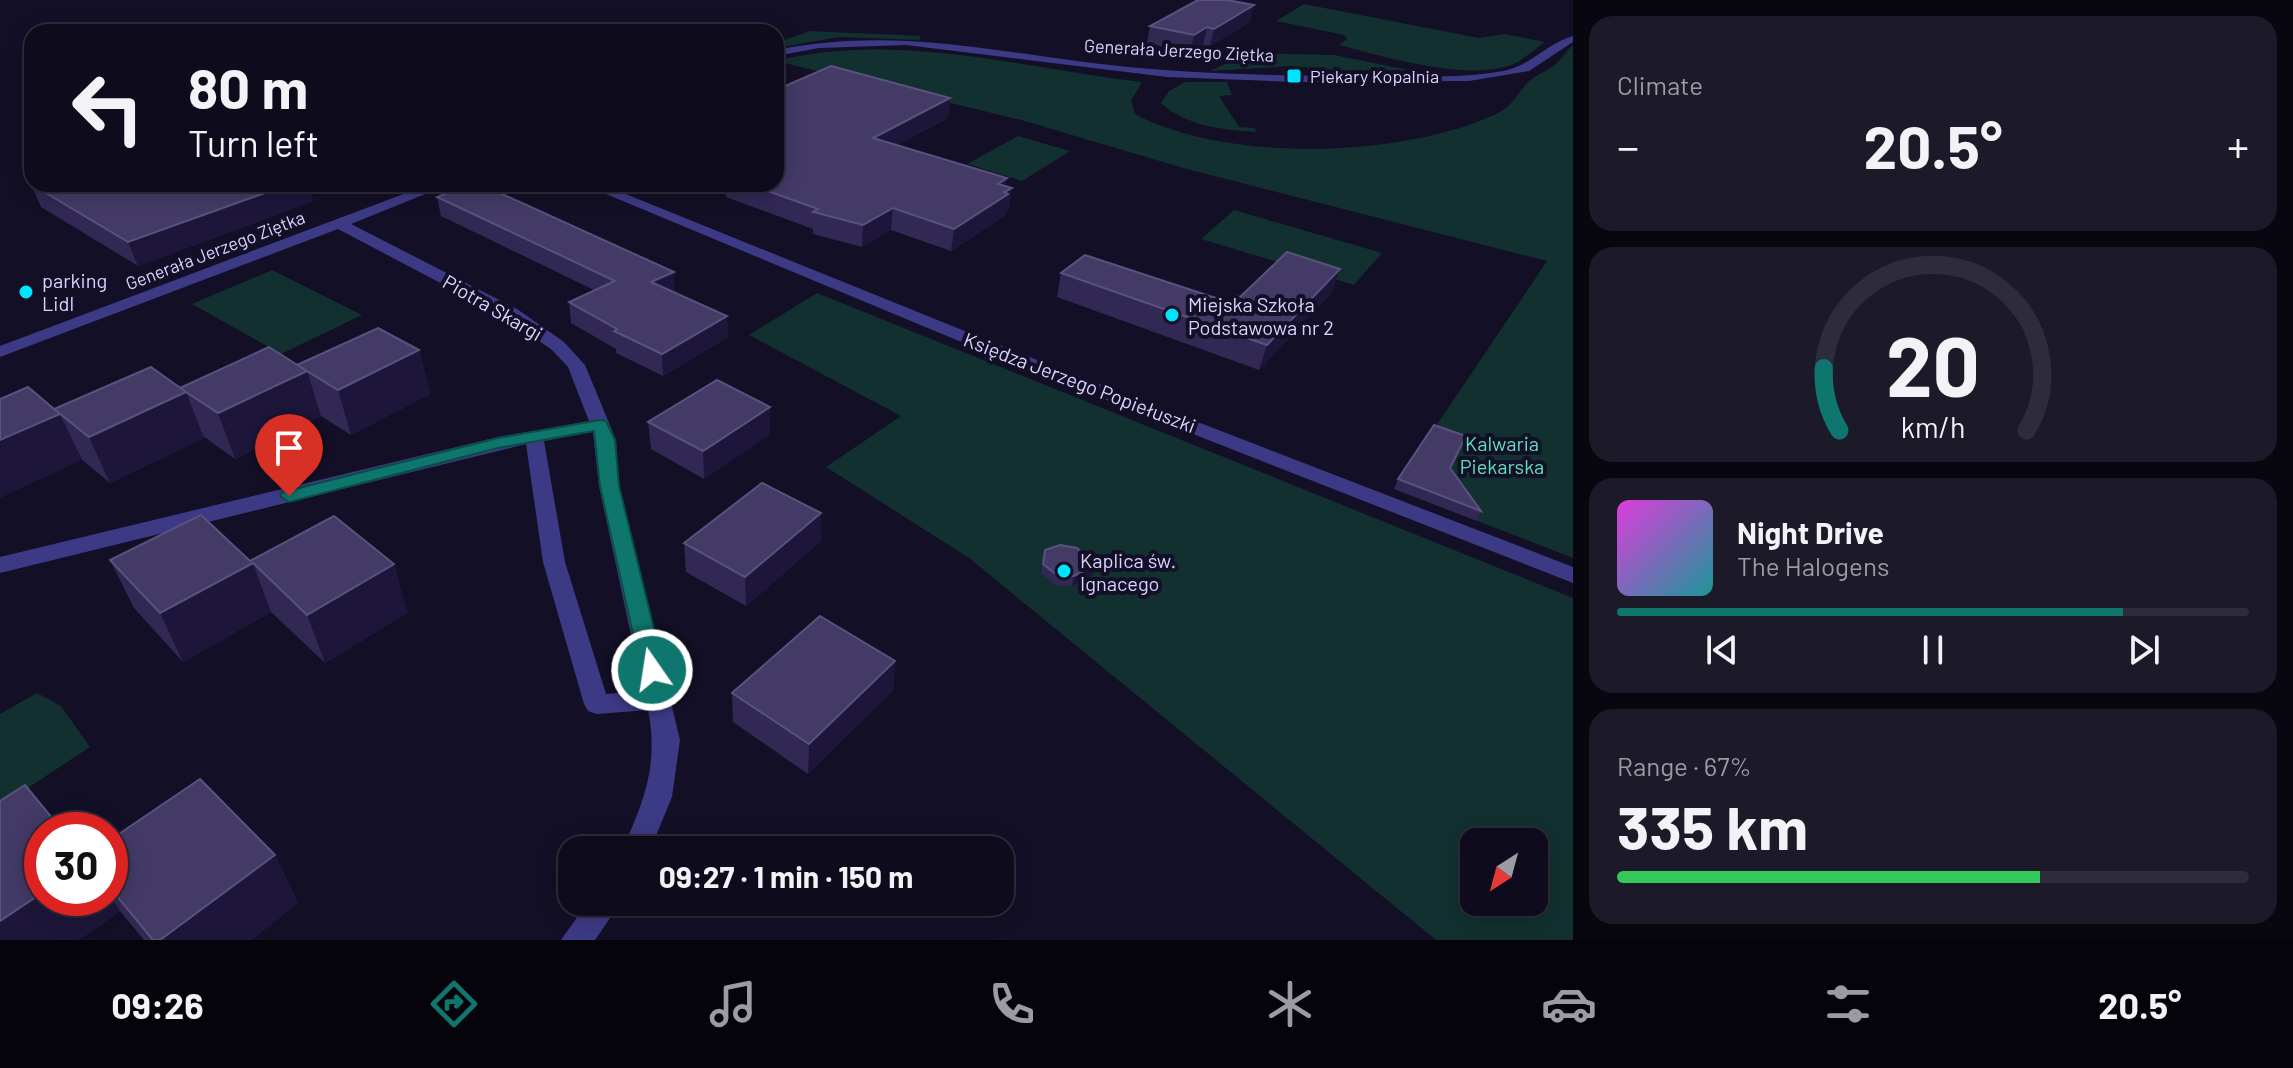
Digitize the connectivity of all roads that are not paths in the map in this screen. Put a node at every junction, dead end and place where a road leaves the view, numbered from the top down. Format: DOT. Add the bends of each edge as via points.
graph roads {
  1 [pos="1573,39"];
  2 [pos="784,51"];
  3 [pos="422,192"];
  4 [pos="609,192"];
  5 [pos="340,224"];
  6 [pos="0,352"];
  7 [pos="600,425"];
  8 [pos="534,436"];
  9 [pos="0,565"];
  10 [pos="1573,575"];
  11 [pos="659,700"];
  12 [pos="644,836"];
  13 [pos="595,916"];
  14 [pos="576,940"];
  1 -- 2 [label="street, Generała Jerzego Ziętka" via="1529,67 1469,78 1155,72 891,41 814,44"];
  3 -- 5 [label="street, Generała Jerzego Ziętka"];
  4 -- 10 [label="street, Księdza Jerzego Popiełuszki"];
  5 -- 6 [label="street, Generała Jerzego Ziętka"];
  5 -- 7 [label="street, Piotra Skargi" via="511,313 558,346 576,365"];
  7 -- 8 [label="street"];
  7 -- 11 [label="street, Piotra Skargi"];
  8 -- 9 [label="street"];
  8 -- 11 [label="street" via="554,562 597,704"];
  11 -- 12 [label="street, Piotra Skargi" via="667,740 664,778"];
  13 -- 14 [label="street"];
}
